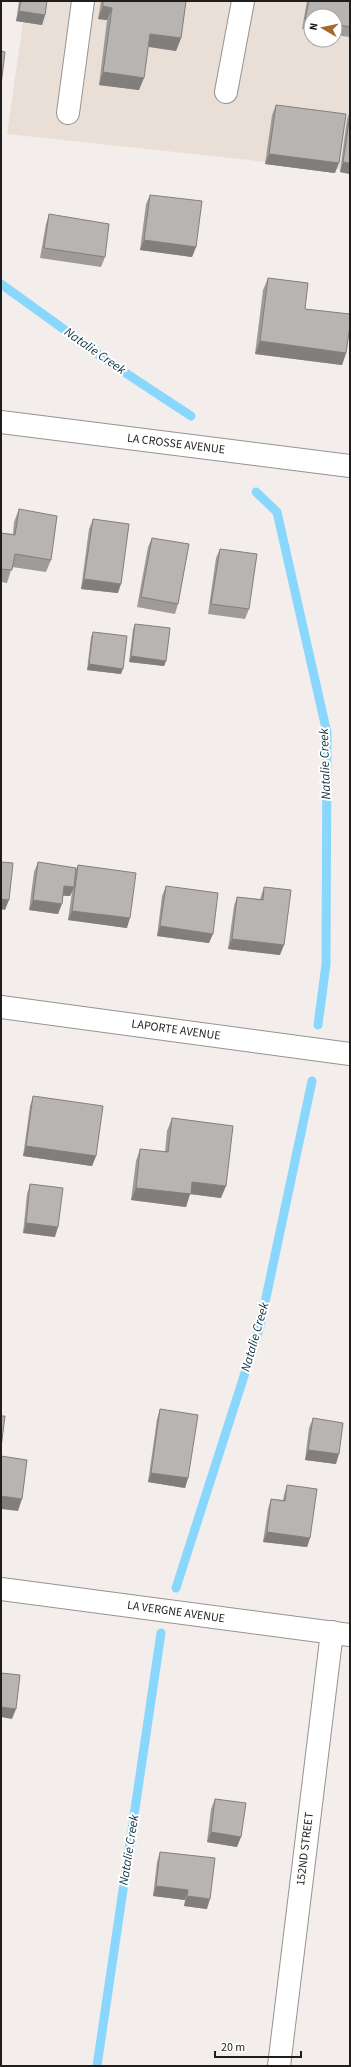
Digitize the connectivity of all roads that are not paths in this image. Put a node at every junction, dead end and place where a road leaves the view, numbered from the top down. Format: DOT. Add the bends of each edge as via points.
graph roads {
  1 [pos="83,1"];
  2 [pos="243,1"];
  3 [pos="226,92"];
  4 [pos="68,113"];
  5 [pos="1,422"];
  6 [pos="350,466"];
  7 [pos="1,1007"];
  8 [pos="350,1054"];
  9 [pos="1,1589"];
  10 [pos="341,1634"];
  11 [pos="278,2066"];
  1 -- 4 [label="street"];
  2 -- 3 [label="street"];
  5 -- 6 [label="street, LA CROSSE AVENUE"];
  7 -- 8 [label="street, LAPORTE AVENUE"];
  9 -- 10 [label="street, LA VERGNE AVENUE"];
  10 -- 11 [label="street, 152ND STREET"];
}
